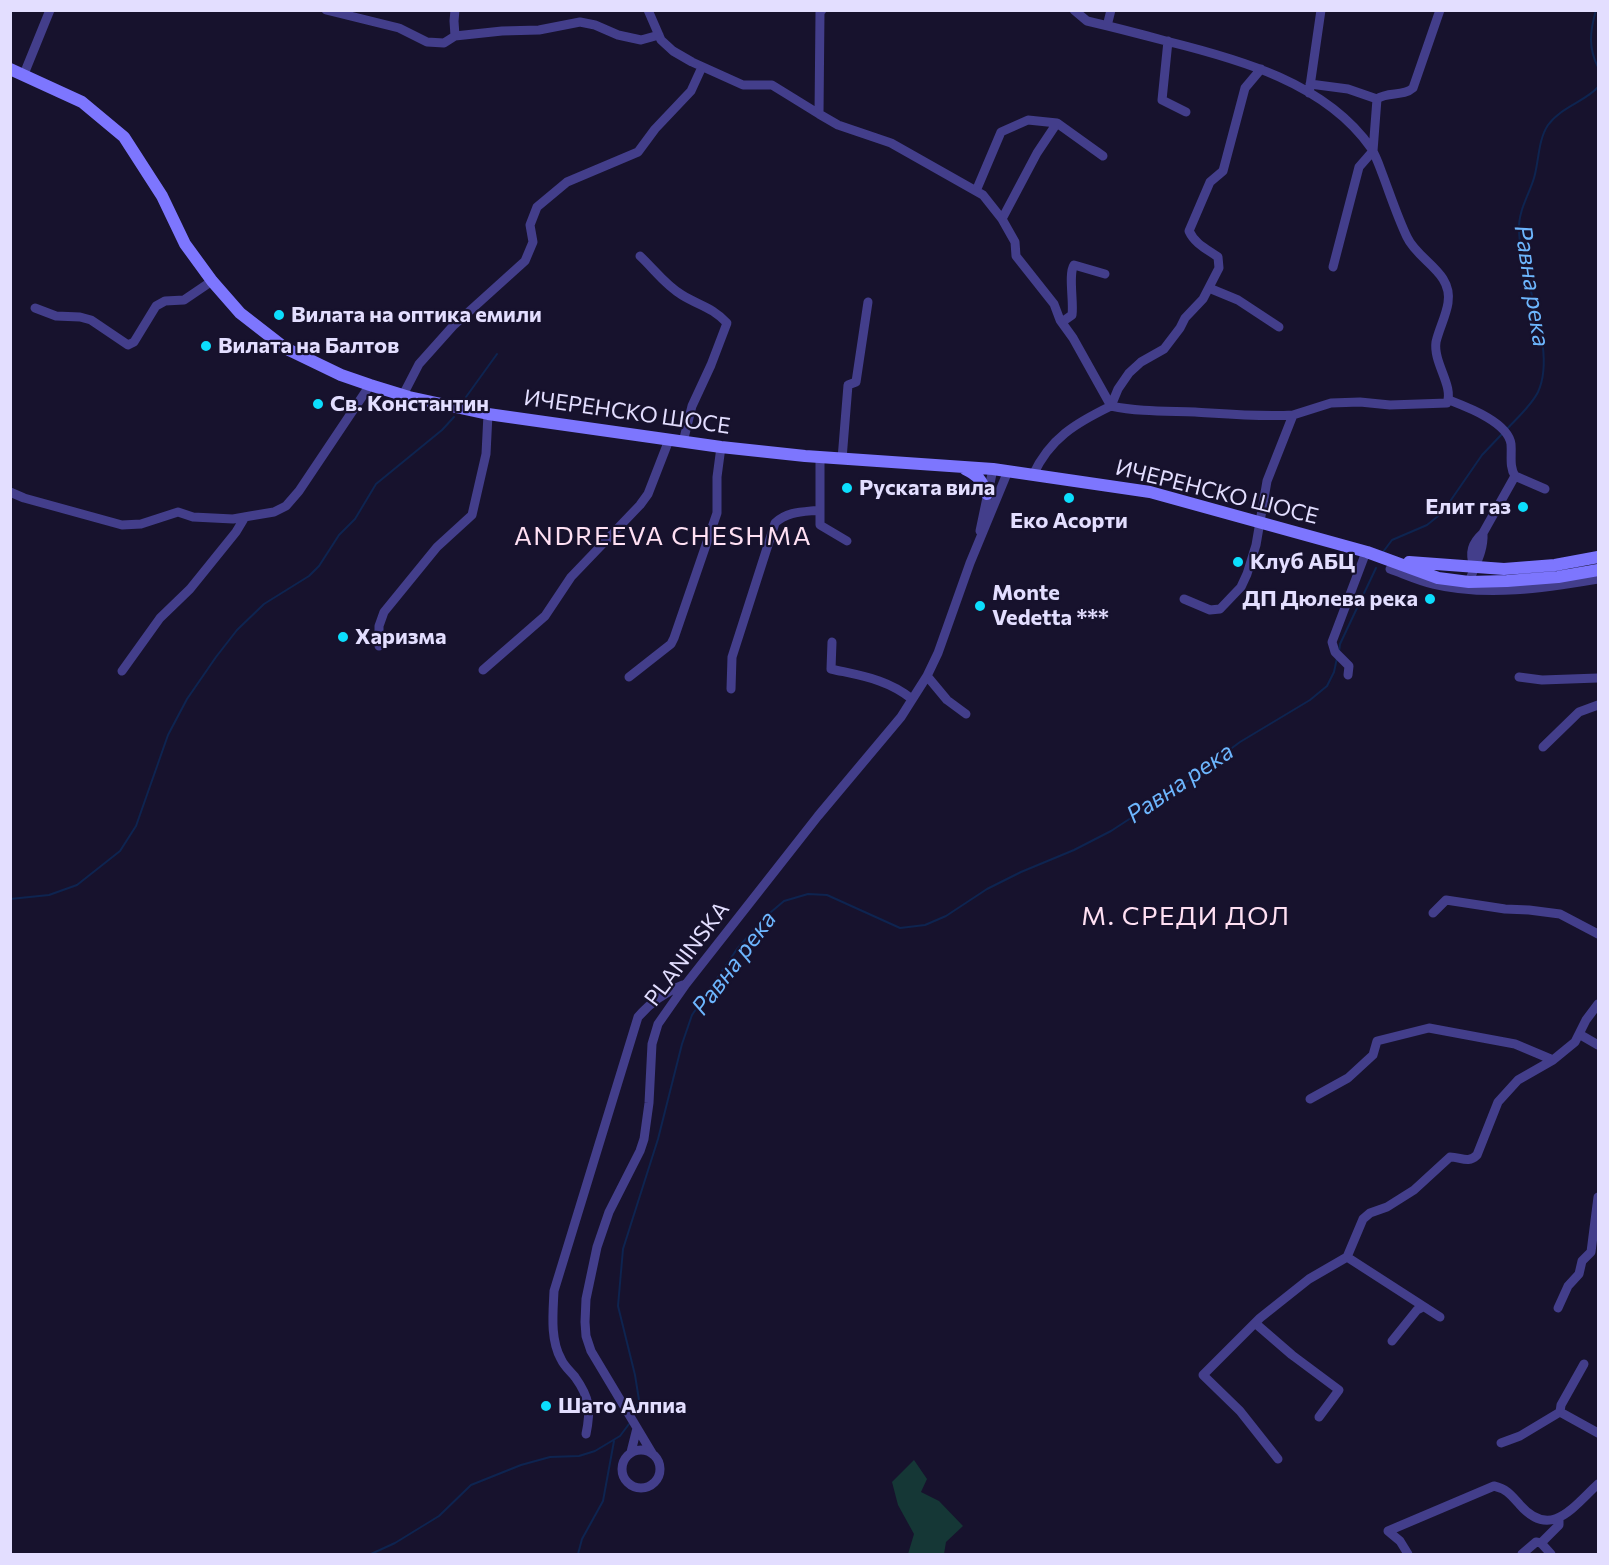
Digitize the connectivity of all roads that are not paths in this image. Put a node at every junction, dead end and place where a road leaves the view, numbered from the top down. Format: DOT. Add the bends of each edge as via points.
graph roads {
  1 [pos="50,10"];
  2 [pos="326,10"];
  3 [pos="455,10"];
  4 [pos="648,10"];
  5 [pos="822,10"];
  6 [pos="1074,10"];
  7 [pos="1111,10"];
  8 [pos="1321,10"];
  9 [pos="1440,10"];
  10 [pos="1107,26"];
  11 [pos="659,34"];
  12 [pos="456,36"];
  13 [pos="1168,41"];
  14 [pos="702,67"];
  15 [pos="10,69"];
  16 [pos="1261,69"];
  17 [pos="24,74"];
  18 [pos="1310,88"];
  19 [pos="1377,99"];
  20 [pos="1186,112"];
  21 [pos="819,114"];
  22 [pos="1057,123"];
  23 [pos="1373,151"];
  24 [pos="1103,156"];
  25 [pos="976,191"];
  26 [pos="1002,219"];
  27 [pos="640,256"];
  28 [pos="1334,267"];
  29 [pos="1105,274"];
  30 [pos="212,281"];
  31 [pos="1209,288"];
  32 [pos="868,302"];
  33 [pos="35,308"];
  34 [pos="1062,322"];
  35 [pos="1279,327"];
  36 [pos="370,385"];
  37 [pos="403,395"];
  38 [pos="1449,400"];
  39 [pos="1111,406"];
  40 [pos="488,414"];
  41 [pos="1293,415"];
  42 [pos="669,440"];
  43 [pos="683,441"];
  44 [pos="721,447"];
  45 [pos="820,457"];
  46 [pos="842,459"];
  47 [pos="961,467"];
  48 [pos="993,469"];
  49 [pos="1008,471"];
  50 [pos="1033,475"];
  51 [pos="1515,476"];
  52 [pos="1545,489"];
  53 [pos="10,492"];
  54 [pos="987,494"];
  55 [pos="820,510"];
  56 [pos="245,517"];
  57 [pos="1260,521"];
  58 [pos="847,542"];
  59 [pos="976,549"];
  60 [pos="1366,552"];
  61 [pos="1599,557"];
  62 [pos="1391,565"];
  63 [pos="1474,567"];
  64 [pos="1599,570"];
  65 [pos="1599,579"];
  66 [pos="1469,582"];
  67 [pos="1184,599"];
  68 [pos="832,642"];
  69 [pos="379,646"];
  70 [pos="483,670"];
  71 [pos="122,671"];
  72 [pos="1348,675"];
  73 [pos="927,676"];
  74 [pos="629,677"];
  75 [pos="1519,677"];
  76 [pos="1599,678"];
  77 [pos="731,689"];
  78 [pos="912,699"];
  79 [pos="1599,705"];
  80 [pos="966,714"];
  81 [pos="1543,747"];
  82 [pos="1433,913"];
  83 [pos="1599,934"];
  84 [pos="686,984"];
  85 [pos="1599,1004"];
  86 [pos="1579,1034"];
  87 [pos="1599,1045"];
  88 [pos="1553,1059"];
  89 [pos="1310,1099"];
  90 [pos="1599,1197"];
  91 [pos="1347,1257"];
  92 [pos="1423,1307"];
  93 [pos="1558,1308"];
  94 [pos="1440,1317"];
  95 [pos="1255,1323"];
  96 [pos="1392,1341"];
  97 [pos="1584,1364"];
  98 [pos="1560,1412"];
  99 [pos="1319,1417"];
  100 [pos="637,1428"];
  101 [pos="1599,1433"];
  102 [pos="586,1434"];
  103 [pos="1501,1443"];
  104 [pos="631,1452"];
  105 [pos="652,1453"];
  106 [pos="1278,1458"];
  107 [pos="1599,1484"];
  108 [pos="1559,1518"];
  109 [pos="1541,1543"];
  110 [pos="1408,1554"];
  111 [pos="1522,1554"];
  112 [pos="1551,1554"];
  1 -- 17 [label="street"];
  2 -- 12 [label="street" via="399,28 427,42 444,43"];
  3 -- 12 [label="street"];
  4 -- 11 [label="street"];
  5 -- 21 [label="street"];
  6 -- 10 [label="street" via="1087,21"];
  7 -- 10 [label="street"];
  8 -- 18 [label="street"];
  9 -- 19 [label="street" via="1413,88"];
  10 -- 13 [label="street"];
  11 -- 12 [label="street" via="641,40 580,22 539,30"];
  11 -- 14 [label="street" via="674,51"];
  13 -- 16 [label="street"];
  13 -- 20 [label="street" via="1162,100"];
  14 -- 21 [label="street" via="743,85 772,85"];
  14 -- 37 [label="street" via="691,91 638,152 567,182 537,207 530,225 533,242 525,261 453,326 419,364"];
  15 -- 17 [label="street, ИЧЕРЕНСКО ШОСЕ"];
  16 -- 18 [label="street"];
  16 -- 31 [label="street" via="1245,88 1224,171 1210,182 1189,231 1199,245 1218,257 1219,268"];
  17 -- 30 [label="street, ИЧЕРЕНСКО ШОСЕ" via="82,102 124,137 162,196 185,244"];
  18 -- 19 [label="street" via="1348,89"];
  18 -- 23 [label="street" via="1354,126"];
  19 -- 23 [label="street"];
  21 -- 25 [label="street" via="838,125 891,143"];
  22 -- 24 [label="street"];
  22 -- 25 [label="street" via="1028,120 1001,132"];
  22 -- 26 [label="street"];
  23 -- 28 [label="street" via="1359,167"];
  23 -- 38 [label="street" via="1407,238 1448,287 1449,302 1436,344"];
  25 -- 26 [label="street"];
  26 -- 34 [label="street" via="1015,242 1016,256 1054,304"];
  27 -- 43 [label="street" via="666,284 716,311 727,323 692,406"];
  29 -- 34 [label="street" via="1074,265 1072,315"];
  30 -- 33 [label="street" via="184,300 165,301 156,306 134,342 128,345 91,320 56,316"];
  30 -- 36 [label="street, ИЧЕРЕНСКО ШОСЕ" via="240,313 285,348"];
  31 -- 35 [label="street" via="1238,300"];
  31 -- 39 [label="street" via="1164,349 1129,374"];
  32 -- 46 [label="street" via="856,382 848,385"];
  34 -- 39 [label="street"];
  36 -- 37 [label="street, ИЧЕРЕНСКО ШОСЕ"];
  36 -- 56 [label="street" via="286,506"];
  37 -- 40 [label="street, ИЧЕРЕНСКО ШОСЕ"];
  38 -- 41 [label="street" via="1440,405 1331,403"];
  38 -- 51 [label="street" via="1472,409 1505,431 1511,443"];
  39 -- 41 [label="street" via="1151,412"];
  39 -- 50 [label="street" via="1073,425 1041,458"];
  40 -- 42 [label="street, ИЧЕРЕНСКО ШОСЕ"];
  40 -- 69 [label="street" via="486,454 472,515 437,547 384,612"];
  41 -- 57 [label="street" via="1267,481"];
  42 -- 43 [label="street, ИЧЕРЕНСКО ШОСЕ"];
  42 -- 70 [label="street" via="640,505 571,577 545,616"];
  43 -- 44 [label="street, ИЧЕРЕНСКО ШОСЕ"];
  44 -- 45 [label="street, ИЧЕРЕНСКО ШОСЕ"];
  44 -- 74 [label="street" via="717,513 674,638"];
  45 -- 46 [label="street, ИЧЕРЕНСКО ШОСЕ"];
  45 -- 55 [label="street"];
  46 -- 47 [label="street, ИЧЕРЕНСКО ШОСЕ"];
  47 -- 48 [label="street, ИЧЕРЕНСКО ШОСЕ"];
  47 -- 54 [label="street" via="981,480"];
  48 -- 49 [label="street, ИЧЕРЕНСКО ШОСЕ"];
  48 -- 54 [label="street"];
  49 -- 50 [label="street, ИЧЕРЕНСКО ШОСЕ"];
  49 -- 59 [label="street"];
  50 -- 57 [label="street, ИЧЕРЕНСКО ШОСЕ" via="1150,492"];
  51 -- 52 [label="street"];
  51 -- 63 [label="street" via="1484,533"];
  53 -- 56 [label="street" via="122,525 141,524 178,512 193,517"];
  54 -- 59 [label="street"];
  55 -- 58 [label="street" via="820,525"];
  55 -- 77 [label="street" via="794,512 775,523 732,657"];
  56 -- 71 [label="street" via="190,589 160,618"];
  57 -- 60 [label="street, ИЧЕРЕНСКО ШОСЕ"];
  57 -- 67 [label="street" via="1247,574 1231,600 1220,609 1210,610"];
  59 -- 73 [label="street, PLANINSKA"];
  60 -- 62 [label="street, ИЧЕРЕНСКО ШОСЕ"];
  60 -- 72 [label="street" via="1332,642 1335,652 1349,666"];
  61 -- 63 [label="street" via="1555,565"];
  62 -- 63 [label="street"];
  62 -- 65 [label="street" via="1432,584 1464,590 1553,587"];
  62 -- 66 [label="street"];
  63 -- 66 [label="street"];
  64 -- 66 [label="street" via="1558,577"];
  68 -- 78 [label="street" via="831,669 872,678 898,688"];
  73 -- 78 [label="street, PLANINSKA"];
  73 -- 80 [label="street" via="947,700"];
  75 -- 76 [label="street"];
  78 -- 84 [label="street, PLANINSKA"];
  79 -- 81 [label="street" via="1579,712"];
  82 -- 83 [label="street" via="1446,900 1529,910 1560,915"];
  84 -- 100 [label="street, PLANINSKA" via="654,1034 644,1139 609,1212 586,1299 586,1336 591,1351"];
  84 -- 102 [label="street" via="668,991 638,1017 554,1290 555,1343 588,1400"];
  85 -- 86 [label="street"];
  86 -- 87 [label="street"];
  86 -- 88 [label="street"];
  88 -- 89 [label="street" via="1515,1044 1429,1028 1377,1041 1373,1055 1348,1078"];
  88 -- 91 [label="street" via="1518,1080 1498,1102 1473,1160 1450,1157 1413,1190 1363,1219"];
  90 -- 93 [label="street" via="1591,1252 1582,1261 1579,1274 1568,1286"];
  91 -- 92 [label="street"];
  91 -- 95 [label="street" via="1309,1279"];
  92 -- 94 [label="street"];
  92 -- 96 [label="street"];
  95 -- 99 [label="street" via="1339,1390"];
  95 -- 106 [label="street" via="1203,1375 1240,1411"];
  97 -- 98 [label="street"];
  98 -- 101 [label="street"];
  98 -- 103 [label="street"];
  100 -- 104 [label="street"];
  100 -- 105 [label="street, PLANINSKA"];
  104 -- 105 [label="street" via="642,1449"];
  104 -- 105 [label="street" via="623,1460 622,1472 626,1481 638,1488 650,1486 658,1478 660,1466"];
  107 -- 108 [label="street"];
  108 -- 109 [label="street" via="1559,1526"];
  108 -- 110 [label="street" via="1544,1522 1528,1515 1506,1488 1494,1486 1388,1531"];
  109 -- 111 [label="street" via="1536,1542"];
  109 -- 112 [label="street"];
}
